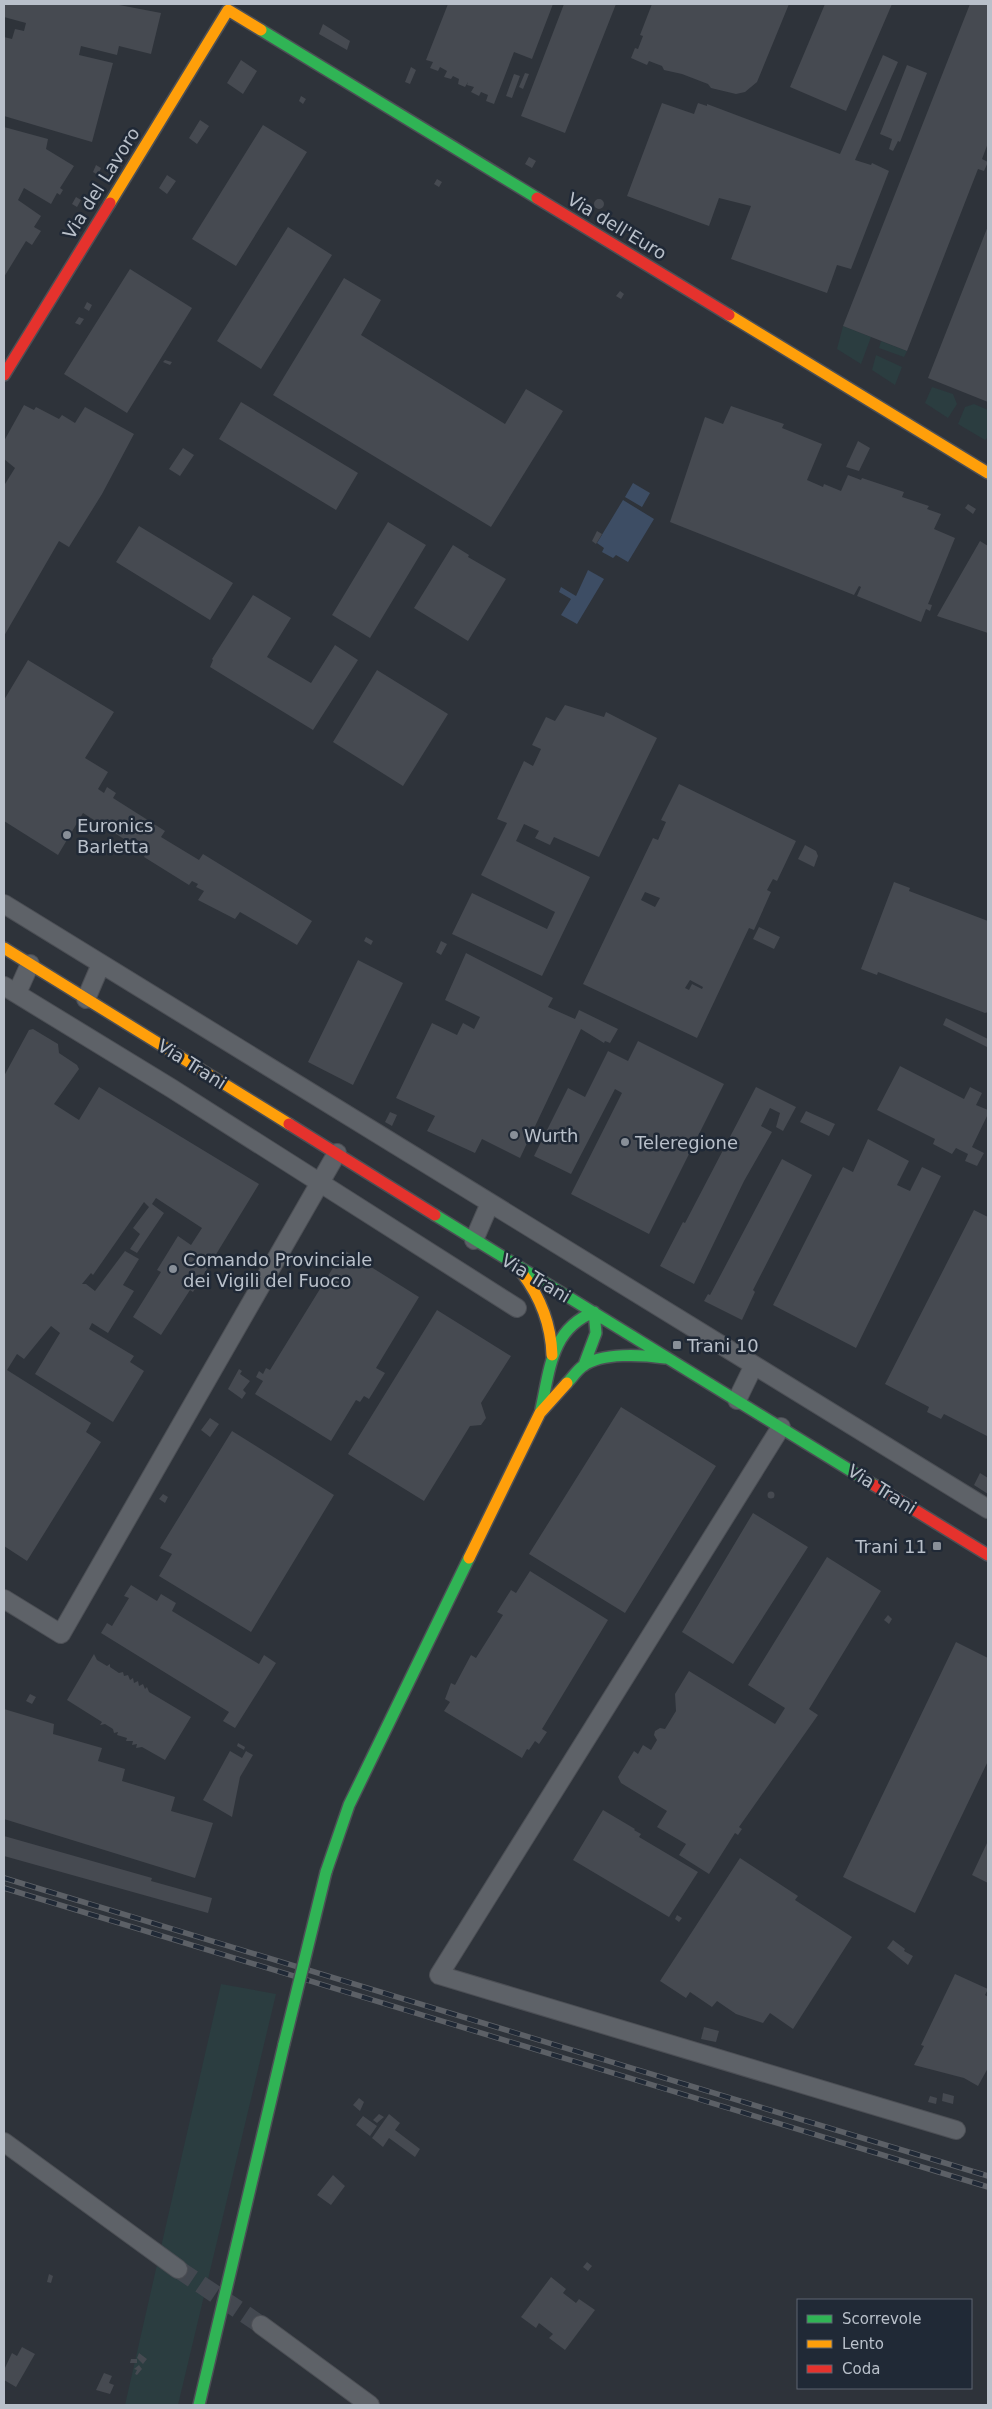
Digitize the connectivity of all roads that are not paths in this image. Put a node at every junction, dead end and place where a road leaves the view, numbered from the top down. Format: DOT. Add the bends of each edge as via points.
graph roads {
  1 [pos="228,10"];
  2 [pos="4,375"];
  3 [pos="988,473"];
  4 [pos="4,904"];
  5 [pos="4,948"];
  6 [pos="30,964"];
  7 [pos="101,964"];
  8 [pos="10,990"];
  9 [pos="86,999"];
  10 [pos="337,1153"];
  11 [pos="319,1183"];
  12 [pos="490,1203"];
  13 [pos="474,1240"];
  14 [pos="516,1265"];
  15 [pos="517,1308"];
  16 [pos="594,1312"];
  17 [pos="672,1360"];
  18 [pos="552,1363"];
  19 [pos="584,1365"];
  20 [pos="754,1365"];
  21 [pos="737,1400"];
  22 [pos="540,1413"];
  23 [pos="781,1427"];
  24 [pos="988,1509"];
  25 [pos="988,1555"];
  26 [pos="4,1599"];
  27 [pos="956,2130"];
  28 [pos="4,2142"];
  29 [pos="178,2269"];
  30 [pos="261,2325"];
  31 [pos="198,2405"];
  32 [pos="370,2405"];
  1 -- 2 [label="street, Via del Lavoro"];
  1 -- 3 [label="street, Via dell'Euro"];
  4 -- 7 [label="street"];
  5 -- 6 [label="street, Via Trani"];
  6 -- 8 [label="street, Via Trani"];
  6 -- 9 [label="street, Via Trani"];
  7 -- 9 [label="street"];
  7 -- 12 [label="street"];
  8 -- 11 [label="street, Via Trani"];
  9 -- 10 [label="street, Via Trani"];
  10 -- 11 [label="street"];
  10 -- 13 [label="street, Via Trani"];
  11 -- 15 [label="street, Via Trani"];
  11 -- 26 [label="street" via="61,1634"];
  12 -- 13 [label="street"];
  12 -- 20 [label="street"];
  13 -- 14 [label="street, Via Trani"];
  14 -- 16 [label="street, Via Trani"];
  14 -- 18 [label="street" via="539,1298 548,1319"];
  16 -- 17 [label="street, Via Trani"];
  16 -- 18 [label="street" via="578,1318 565,1330"];
  16 -- 19 [label="street" via="596,1337"];
  17 -- 19 [label="street" via="628,1355 602,1358"];
  17 -- 21 [label="street, Via Trani"];
  18 -- 22 [label="street"];
  19 -- 22 [label="street"];
  20 -- 21 [label="street"];
  20 -- 24 [label="street"];
  21 -- 23 [label="street, Via Trani"];
  22 -- 31 [label="street, bridge" via="349,1805 326,1872"];
  23 -- 25 [label="street, Via Trani"];
  23 -- 27 [label="street" via="439,1975"];
  28 -- 29 [label="street"];
  30 -- 32 [label="street"];
}
